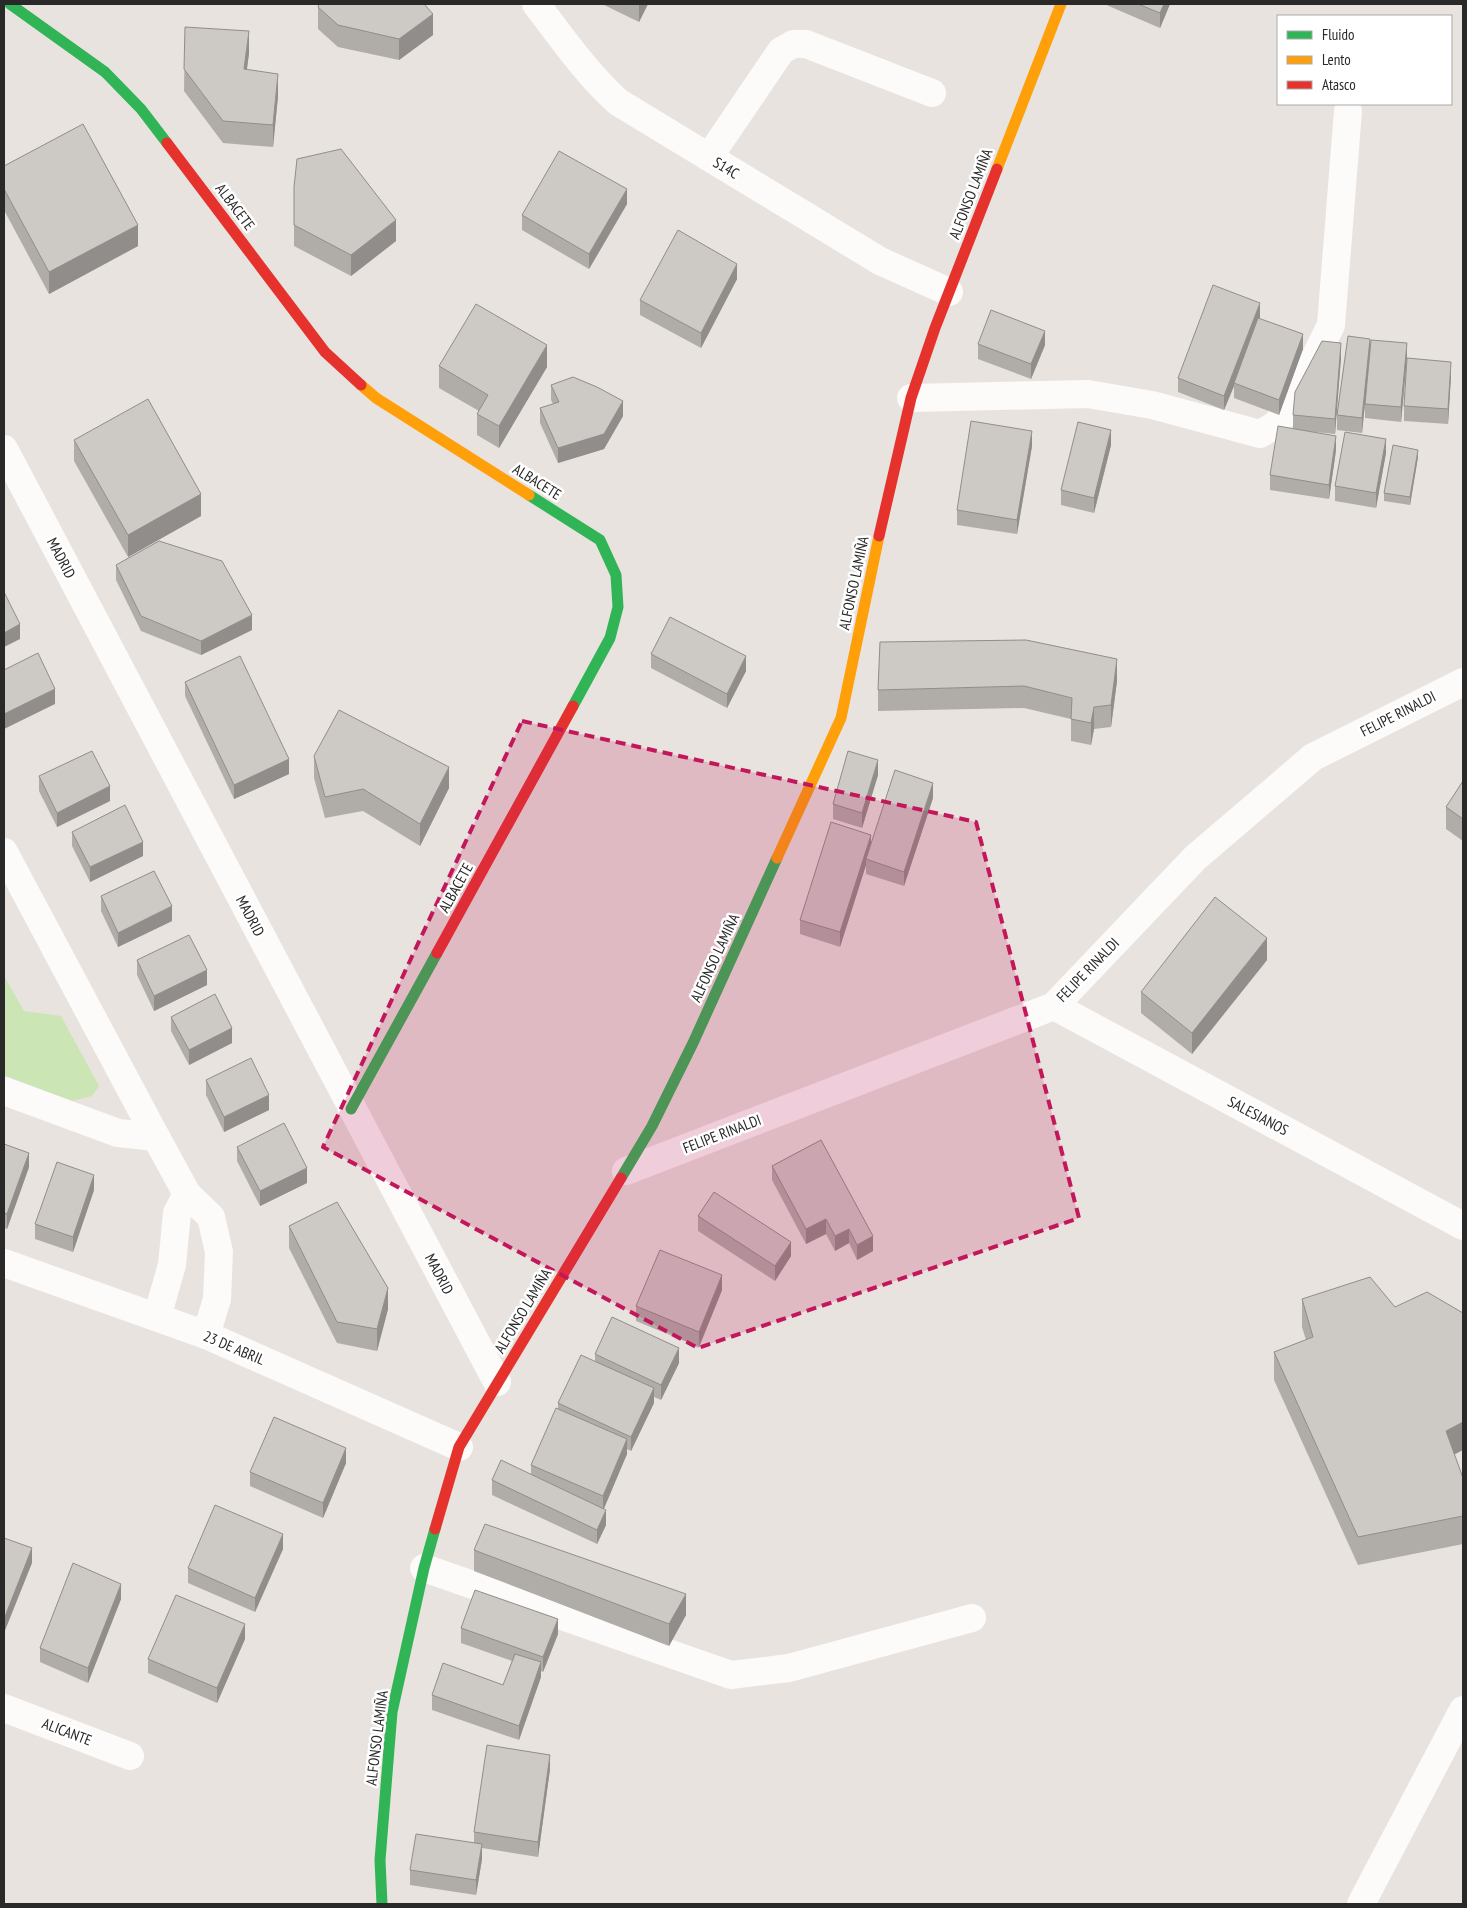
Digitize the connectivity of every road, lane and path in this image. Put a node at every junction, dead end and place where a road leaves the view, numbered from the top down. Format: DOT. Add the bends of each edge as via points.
graph roads {
  1 [pos="10,4"];
  2 [pos="536,4"];
  3 [pos="1062,4"];
  4 [pos="932,93"];
  5 [pos="1348,111"];
  6 [pos="709,157"];
  7 [pos="949,292"];
  8 [pos="911,398"];
  9 [pos="4,449"];
  10 [pos="1463,682"];
  11 [pos="4,852"];
  12 [pos="1054,1006"];
  13 [pos="4,1092"];
  14 [pos="351,1109"];
  15 [pos="156,1137"];
  16 [pos="626,1171"];
  17 [pos="187,1194"];
  18 [pos="1463,1226"];
  19 [pos="4,1263"];
  20 [pos="157,1317"];
  21 [pos="206,1335"];
  22 [pos="497,1382"];
  23 [pos="459,1447"];
  24 [pos="424,1568"];
  25 [pos="972,1618"];
  26 [pos="4,1708"];
  27 [pos="1463,1710"];
  28 [pos="130,1756"];
  29 [pos="382,1904"];
  30 [pos="1361,1904"];
  1 -- 14 [label="street, ALBACETE" via="106,72 142,109 324,352 376,398 600,540 616,575 618,608 610,638"];
  2 -- 6 [label="street, S14C" via="581,64 618,102"];
  3 -- 7 [label="street, ALFONSO LAMIÑA"];
  4 -- 6 [label="street" via="806,44 793,44 782,51"];
  5 -- 8 [label="street" via="1331,325 1300,388 1277,424 1260,434 1152,404 1088,394"];
  6 -- 7 [label="street, S14C" via="880,261"];
  7 -- 8 [label="street, ALFONSO LAMIÑA"];
  8 -- 16 [label="street, ALFONSO LAMIÑA" via="841,718 693,1043"];
  9 -- 14 [label="street, MADRID"];
  10 -- 12 [label="street, FELIPE RINALDI" via="1313,757 1195,858"];
  11 -- 15 [label="street"];
  12 -- 16 [label="street, FELIPE RINALDI"];
  12 -- 18 [label="street, SALESIANOS"];
  13 -- 15 [label="street" via="118,1133"];
  14 -- 22 [label="street, MADRID"];
  15 -- 17 [label="street"];
  16 -- 22 [label="street, ALFONSO LAMIÑA"];
  17 -- 20 [label="street" via="177,1213 172,1264"];
  17 -- 21 [label="street" via="211,1217 219,1252 217,1300"];
  19 -- 20 [label="street, 23 DE ABRIL"];
  20 -- 21 [label="street, 23 DE ABRIL"];
  21 -- 23 [label="street, 23 DE ABRIL"];
  22 -- 23 [label="street, ALFONSO LAMIÑA"];
  23 -- 24 [label="street, ALFONSO LAMIÑA"];
  24 -- 25 [label="street" via="731,1675 789,1668"];
  24 -- 29 [label="street, ALFONSO LAMIÑA" via="392,1712 380,1860"];
  26 -- 28 [label="street, ALICANTE"];
  27 -- 30 [label="street"];
}
